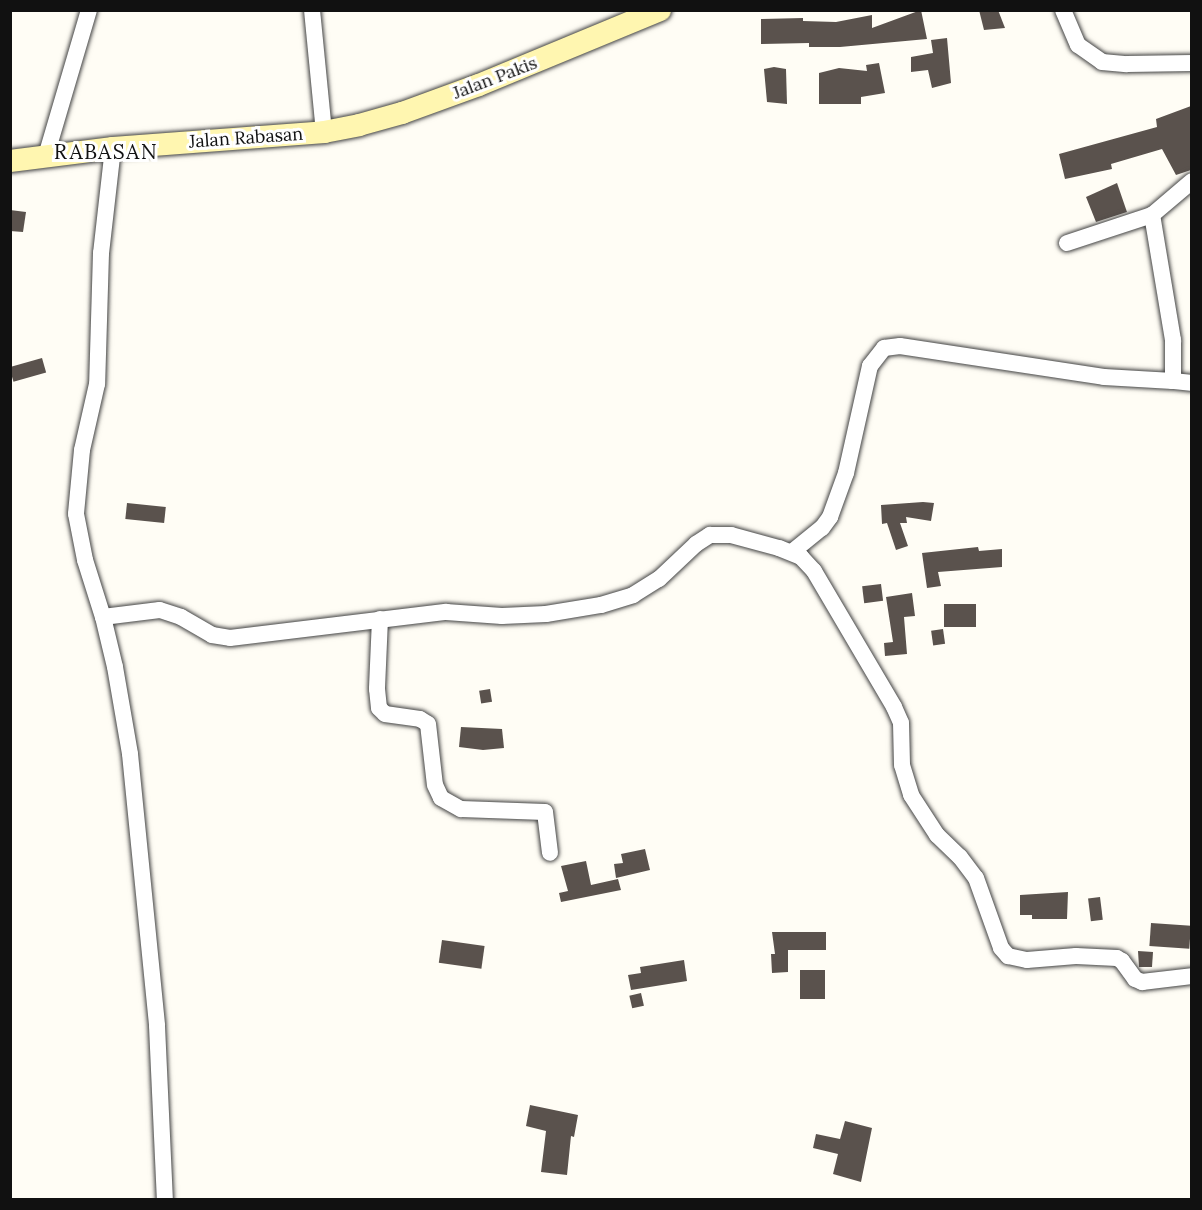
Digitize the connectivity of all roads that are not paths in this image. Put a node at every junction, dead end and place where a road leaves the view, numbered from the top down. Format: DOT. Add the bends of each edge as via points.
graph roads {
  1 [pos="89,10"];
  2 [pos="312,10"];
  3 [pos="660,10"];
  4 [pos="1063,10"];
  5 [pos="1191,63"];
  6 [pos="324,132"];
  7 [pos="112,148"];
  8 [pos="46,156"];
  9 [pos="10,161"];
  10 [pos="1191,181"];
  11 [pos="1152,215"];
  12 [pos="1067,243"];
  13 [pos="1173,381"];
  14 [pos="1191,383"];
  15 [pos="792,552"];
  16 [pos="103,617"];
  17 [pos="380,619"];
  18 [pos="550,853"];
  19 [pos="1191,976"];
  20 [pos="165,1200"];
  1 -- 8 [label="street"];
  2 -- 6 [label="street, Jalan Rabasan"];
  3 -- 6 [label="street, Jalan Pakis" via="402,113"];
  4 -- 5 [label="street" via="1078,45 1102,62"];
  6 -- 7 [label="street, Jalan Rabasan"];
  7 -- 8 [label="street, Jalan Rabasan"];
  7 -- 16 [label="street" via="101,253 97,384 82,450 76,514"];
  8 -- 9 [label="street, Jalan Rabasan"];
  10 -- 11 [label="street"];
  11 -- 12 [label="street"];
  11 -- 13 [label="street" via="1173,340"];
  13 -- 14 [label="street"];
  13 -- 15 [label="street" via="1104,377 900,346 884,348 870,366 846,473 830,517"];
  15 -- 17 [label="street" via="731,535 710,535 646,588 601,605 546,614 446,612"];
  15 -- 19 [label="street" via="806,560 814,571 898,714 902,765 911,795 937,835 976,878 1001,948 1008,956 1027,960 1117,958 1142,982"];
  16 -- 17 [label="street" via="160,610 212,635 230,638"];
  16 -- 20 [label="street" via="134,779 157,1026"];
  17 -- 18 [label="street" via="379,708 385,714 420,719 428,724 438,795 461,809 545,812"];
}
